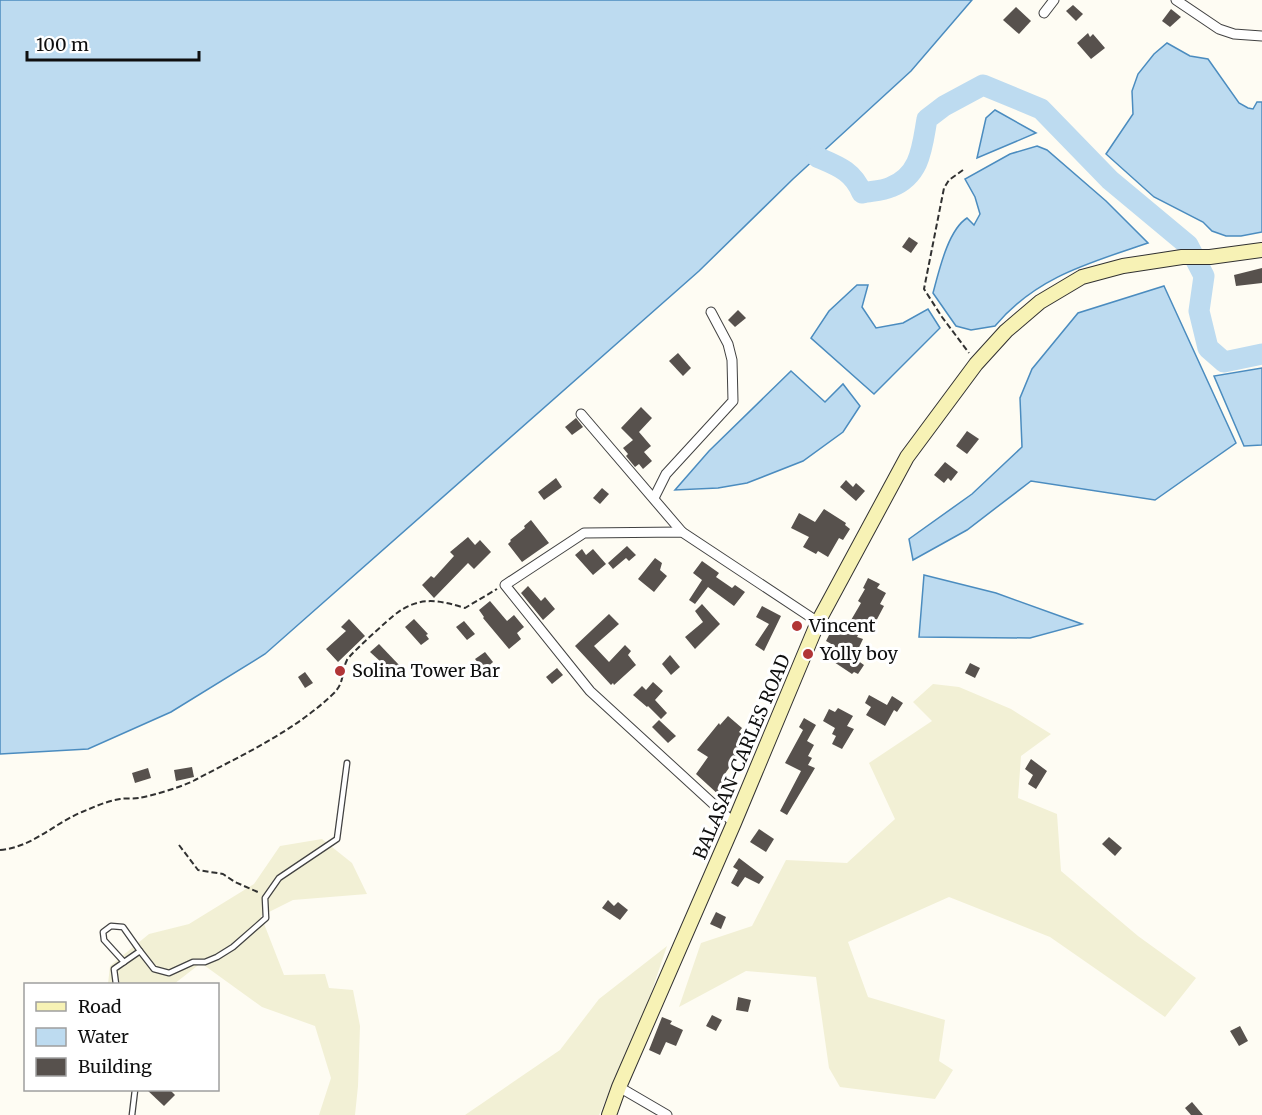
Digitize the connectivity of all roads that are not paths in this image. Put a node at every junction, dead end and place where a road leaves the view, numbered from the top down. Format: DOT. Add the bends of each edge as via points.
graph roads {
  1 [pos="1054,0"];
  2 [pos="1176,0"];
  3 [pos="1044,13"];
  4 [pos="1262,36"];
  5 [pos="1262,250"];
  6 [pos="711,312"];
  7 [pos="580,414"];
  8 [pos="654,498"];
  9 [pos="682,532"];
  10 [pos="818,622"];
  11 [pos="347,763"];
  12 [pos="734,823"];
  13 [pos="140,951"];
  14 [pos="124,962"];
  15 [pos="116,983"];
  16 [pos="619,1087"];
  17 [pos="135,1091"];
  18 [pos="132,1115"];
  19 [pos="609,1115"];
  20 [pos="667,1115"];
  1 -- 3 [label="street"];
  2 -- 4 [label="street" via="1219,29"];
  5 -- 10 [label="main road, BALASAN-CARLES ROAD" via="1123,266 1082,277 1040,302 976,364 908,457"];
  6 -- 8 [label="street" via="732,360 733,401 666,474"];
  7 -- 8 [label="street"];
  8 -- 9 [label="street"];
  9 -- 10 [label="street"];
  9 -- 12 [label="street" via="584,533 505,585 590,691"];
  10 -- 12 [label="main road, BALASAN-CARLES ROAD"];
  11 -- 13 [label="lane" via="338,839 279,878 266,898 266,918 233,947 205,962 193,962 169,973 154,969"];
  12 -- 16 [label="main road, BALASAN-CARLES ROAD"];
  13 -- 14 [label="lane"];
  13 -- 14 [label="lane" via="123,927 111,926 103,932 104,940"];
  14 -- 15 [label="lane" via="114,969"];
  16 -- 19 [label="main road, BALASAN-CARLES ROAD"];
  16 -- 20 [label="street"];
  17 -- 18 [label="lane"];
}
